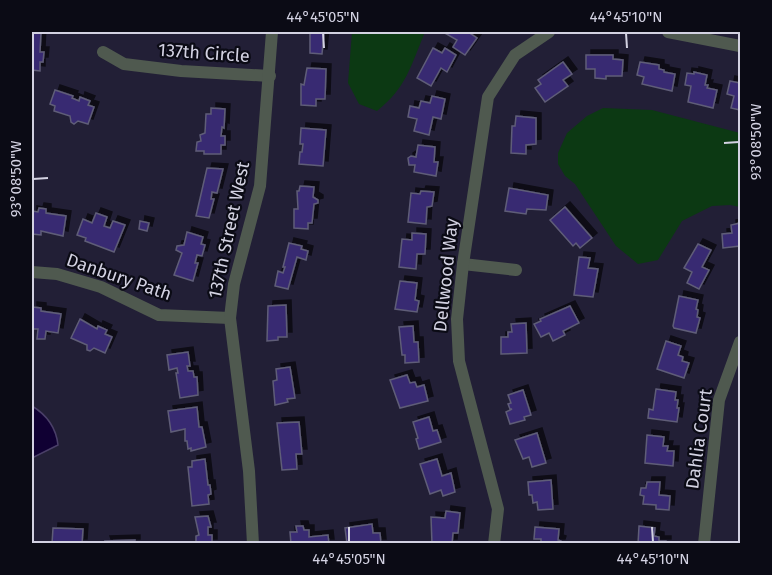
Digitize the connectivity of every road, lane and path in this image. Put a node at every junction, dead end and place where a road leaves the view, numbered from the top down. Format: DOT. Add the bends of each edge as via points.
graph roads {
  1 [pos="272,32"];
  2 [pos="549,32"];
  3 [pos="668,32"];
  4 [pos="741,46"];
  5 [pos="104,52"];
  6 [pos="270,76"];
  7 [pos="463,264"];
  8 [pos="516,270"];
  9 [pos="32,272"];
  10 [pos="230,318"];
  11 [pos="741,342"];
  12 [pos="253,543"];
  13 [pos="494,543"];
  14 [pos="704,543"];
  1 -- 6 [label="street, 137th Street West"];
  2 -- 7 [label="street, Dellwood Way" via="515,55 488,97"];
  3 -- 4 [label="street"];
  5 -- 6 [label="street, 137th Circle" via="124,64"];
  6 -- 10 [label="street, 137th Street West" via="260,186 234,284"];
  7 -- 8 [label="street"];
  7 -- 13 [label="street, Dellwood Way" via="457,319 459,361 498,509"];
  9 -- 10 [label="street, Danbury Path" via="57,274 101,287 159,315"];
  10 -- 12 [label="street, 137th Street West" via="249,471"];
  11 -- 14 [label="street, Dahlia Court" via="719,400"];
}
